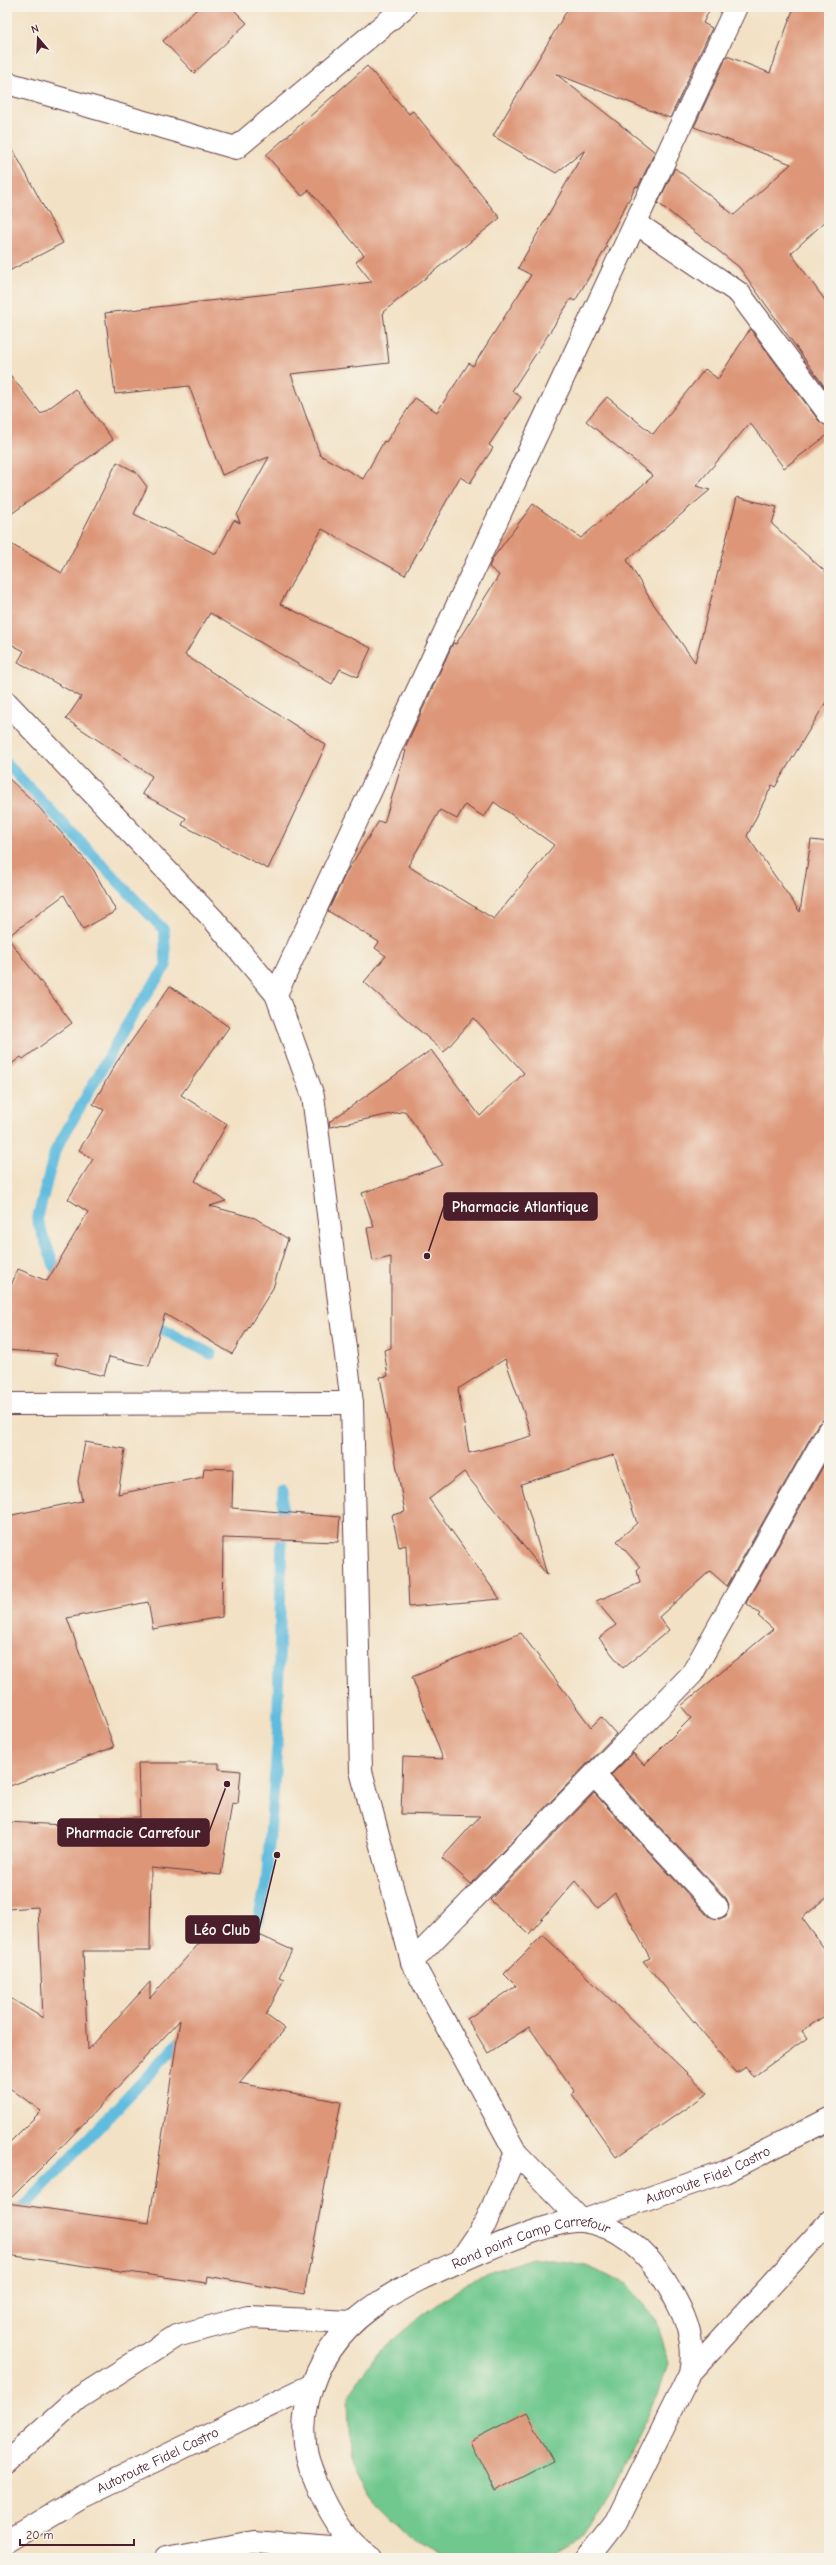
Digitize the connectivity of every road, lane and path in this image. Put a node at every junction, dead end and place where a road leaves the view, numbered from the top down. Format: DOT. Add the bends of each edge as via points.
graph roads {
  1 [pos="405,7"];
  2 [pos="736,7"];
  3 [pos="7,83"];
  4 [pos="636,223"];
  5 [pos="829,414"];
  6 [pos="7,703"];
  7 [pos="276,994"];
  8 [pos="352,1403"];
  9 [pos="7,1404"];
  10 [pos="829,1430"];
  11 [pos="595,1776"];
  12 [pos="717,1907"];
  13 [pos="412,1962"];
  14 [pos="829,2118"];
  15 [pos="516,2152"];
  16 [pos="582,2221"];
  17 [pos="829,2222"];
  18 [pos="460,2261"];
  19 [pos="352,2322"];
  20 [pos="690,2374"];
  21 [pos="312,2385"];
  22 [pos="7,2462"];
  23 [pos="7,2541"];
  24 [pos="365,2554"];
  25 [pos="167,2558"];
  26 [pos="588,2558"];
  1 -- 3 [label="main road" via="236,148"];
  2 -- 4 [label="main road"];
  4 -- 5 [label="main road" via="740,293"];
  4 -- 7 [label="main road"];
  6 -- 7 [label="main road" via="213,919"];
  7 -- 8 [label="main road" via="313,1096"];
  8 -- 9 [label="main road"];
  8 -- 13 [label="main road" via="361,1771"];
  10 -- 11 [label="main road" via="692,1674"];
  11 -- 12 [label="main road"];
  11 -- 13 [label="main road"];
  13 -- 15 [label="main road"];
  14 -- 16 [label="main road, Autoroute Fidel Castro" via="725,2172"];
  15 -- 16 [label="main road"];
  15 -- 18 [label="main road" via="485,2224"];
  16 -- 18 [label="main road, Rond point Camp Carrefour" via="569,2222 512,2240"];
  16 -- 20 [label="main road, Rond point Camp Carrefour" via="606,2228 640,2248 658,2270 677,2301 691,2335 694,2354"];
  17 -- 20 [label="main road"];
  18 -- 19 [label="main road, Rond point Camp Carrefour" via="420,2278"];
  19 -- 21 [label="main road, Rond point Camp Carrefour" via="324,2358"];
  19 -- 22 [label="main road" via="248,2317 176,2336 77,2399"];
  20 -- 26 [label="main road, Rond point Camp Carrefour" via="616,2522"];
  21 -- 23 [label="main road, Autoroute Fidel Castro" via="81,2497"];
  21 -- 24 [label="main road, Rond point Camp Carrefour" via="304,2418 305,2448 312,2473 338,2524"];
  24 -- 25 [label="main road" via="253,2542"];
}
